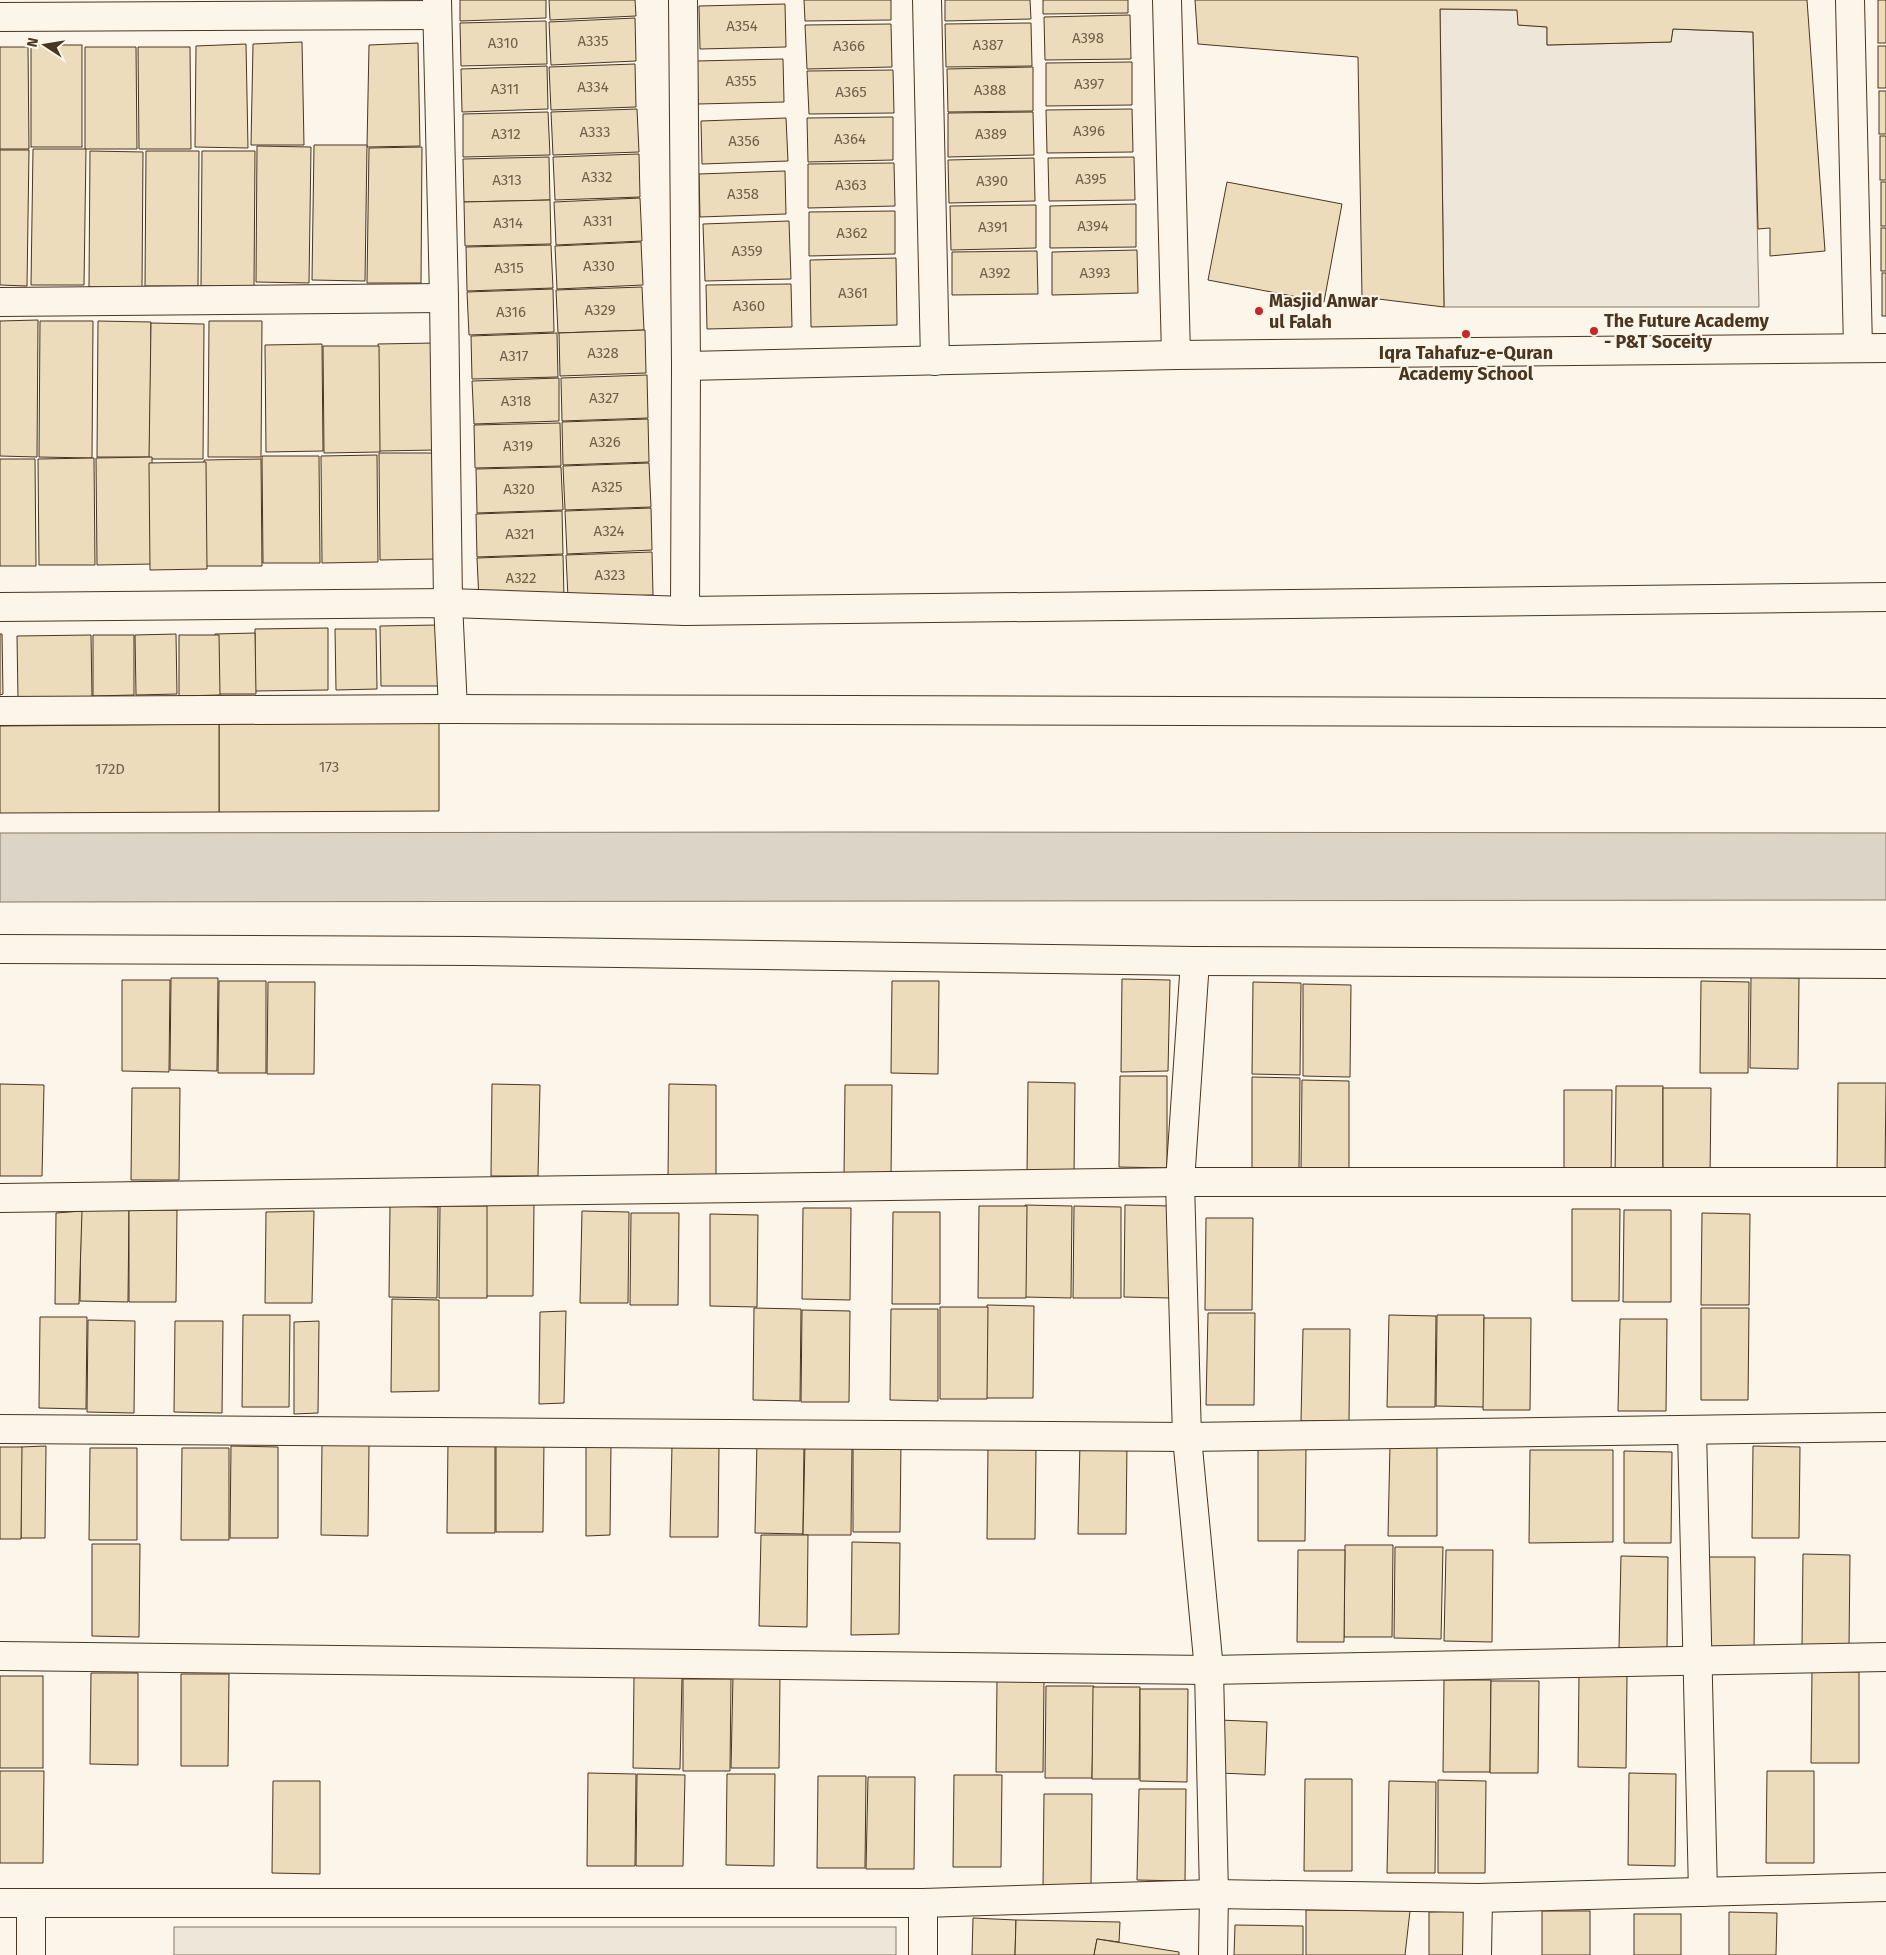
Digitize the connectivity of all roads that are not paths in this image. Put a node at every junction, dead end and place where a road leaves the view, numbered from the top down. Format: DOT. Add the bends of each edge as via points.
graph roads {
  1 [pos="683,0"];
  2 [pos="928,0"];
  3 [pos="1167,0"];
  4 [pos="1850,0"];
  5 [pos="191,8"];
  6 [pos="437,8"];
  7 [pos="0,17"];
  8 [pos="444,298"];
  9 [pos="0,302"];
  10 [pos="1858,348"];
  11 [pos="1886,348"];
  12 [pos="1176,356"];
  13 [pos="935,361"];
  14 [pos="686,366"];
  15 [pos="1886,597"];
  16 [pos="448,602"];
  17 [pos="0,607"];
  18 [pos="685,612"];
  19 [pos="453,709"];
  20 [pos="0,711"];
  21 [pos="1886,713"];
  22 [pos="0,949"];
  23 [pos="1195,961"];
  24 [pos="1886,964"];
  25 [pos="1180,1182"];
  26 [pos="1886,1182"];
  27 [pos="0,1198"];
  28 [pos="1886,1427"];
  29 [pos="0,1429"];
  30 [pos="1692,1430"];
  31 [pos="1187,1436"];
  32 [pos="0,1656"];
  33 [pos="1886,1657"];
  34 [pos="1698,1660"];
  35 [pos="1209,1670"];
  36 [pos="1886,1887"];
  37 [pos="1703,1892"];
  38 [pos="1214,1894"];
  39 [pos="1478,1898"];
  40 [pos="0,1903"];
  41 [pos="32,1903"];
  42 [pos="923,1903"];
  43 [pos="31,1955"];
  44 [pos="923,1955"];
  45 [pos="1213,1955"];
  46 [pos="1477,1955"];
  1 -- 14 [label="street"];
  2 -- 13 [label="street"];
  3 -- 12 [label="street"];
  4 -- 10 [label="street"];
  5 -- 6 [label="street"];
  5 -- 7 [label="street"];
  6 -- 8 [label="street"];
  8 -- 9 [label="street"];
  8 -- 16 [label="street"];
  10 -- 11 [label="street"];
  10 -- 12 [label="street"];
  12 -- 13 [label="street"];
  13 -- 14 [label="street"];
  14 -- 18 [label="street"];
  15 -- 18 [label="street"];
  16 -- 17 [label="street"];
  16 -- 18 [label="street"];
  16 -- 19 [label="street"];
  19 -- 20 [label="street"];
  19 -- 21 [label="street"];
  22 -- 23 [label="street" via="464,951"];
  23 -- 24 [label="street"];
  23 -- 25 [label="street"];
  25 -- 26 [label="street"];
  25 -- 27 [label="street"];
  25 -- 31 [label="street"];
  28 -- 30 [label="street"];
  29 -- 31 [label="street"];
  30 -- 31 [label="street"];
  30 -- 34 [label="street"];
  31 -- 35 [label="street"];
  32 -- 35 [label="street"];
  33 -- 34 [label="street"];
  34 -- 35 [label="street"];
  34 -- 37 [label="street"];
  35 -- 38 [label="street"];
  36 -- 37 [label="street"];
  37 -- 39 [label="street"];
  38 -- 39 [label="street"];
  38 -- 42 [label="street"];
  38 -- 45 [label="street"];
  39 -- 46 [label="street"];
  40 -- 41 [label="street"];
  41 -- 42 [label="street"];
  41 -- 43 [label="street"];
  42 -- 44 [label="street"];
}
